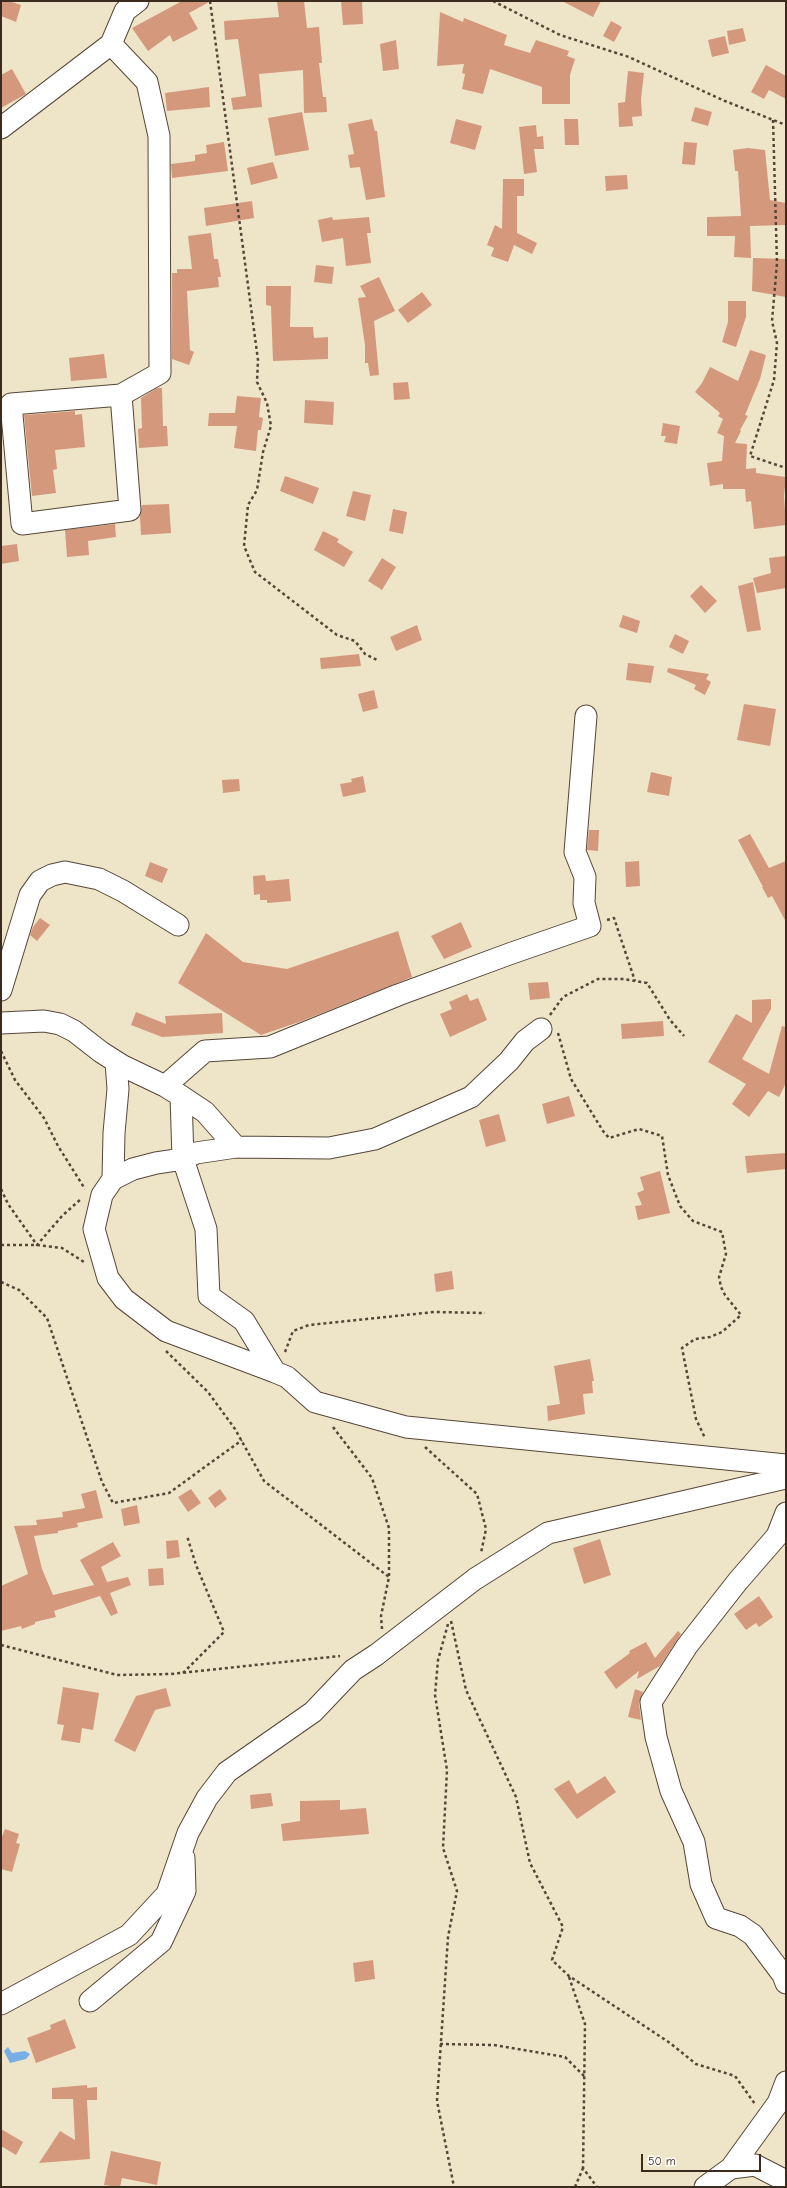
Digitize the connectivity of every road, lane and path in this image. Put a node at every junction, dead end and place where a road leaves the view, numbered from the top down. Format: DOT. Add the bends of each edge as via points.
graph roads {
  1 [pos="138,1"];
  2 [pos="210,1"];
  3 [pos="493,1"];
  4 [pos="111,44"];
  5 [pos="773,120"];
  6 [pos="786,125"];
  7 [pos="1,128"];
  8 [pos="121,395"];
  9 [pos="786,468"];
  10 [pos="377,660"];
  11 [pos="586,716"];
  12 [pos="178,925"];
  13 [pos="590,926"];
  14 [pos="635,981"];
  15 [pos="1,990"];
  16 [pos="550,1022"];
  17 [pos="1,1023"];
  18 [pos="684,1036"];
  19 [pos="1,1051"];
  20 [pos="116,1062"];
  21 [pos="173,1091"];
  22 [pos="236,1147"];
  23 [pos="183,1159"];
  24 [pos="113,1179"];
  25 [pos="1,1189"];
  26 [pos="1,1245"];
  27 [pos="37,1245"];
  28 [pos="108,1278"];
  29 [pos="1,1282"];
  30 [pos="485,1313"];
  31 [pos="165,1350"];
  32 [pos="281,1374"];
  33 [pos="332,1425"];
  34 [pos="406,1427"];
  35 [pos="242,1440"];
  36 [pos="707,1440"];
  37 [pos="786,1465"];
  38 [pos="786,1478"];
  39 [pos="786,1513"];
  40 [pos="187,1536"];
  41 [pos="389,1577"];
  42 [pos="475,1580"];
  43 [pos="389,1644"];
  44 [pos="1,1645"];
  45 [pos="343,1656"];
  46 [pos="183,1673"];
  47 [pos="184,1846"];
  48 [pos="569,1976"];
  49 [pos="786,1983"];
  50 [pos="90,2001"];
  51 [pos="1,2004"];
  52 [pos="440,2044"];
  53 [pos="584,2076"];
  54 [pos="785,2088"];
  55 [pos="766,2119"];
  56 [pos="583,2168"];
  57 [pos="731,2168"];
  58 [pos="786,2181"];
  59 [pos="454,2187"];
  60 [pos="575,2187"];
  61 [pos="597,2187"];
  62 [pos="705,2187"];
  1 -- 4 [label="street" via="125,11"];
  2 -- 10 [label="path" via="258,360 257,382 267,403 271,426 263,452 258,490 248,505 244,546 255,572 337,635 354,641 365,654"];
  3 -- 5 [label="path" via="560,35 642,62 725,101"];
  4 -- 7 [label="street"];
  4 -- 8 [label="street" via="147,82 158,136 160,373"];
  5 -- 6 [label="path"];
  5 -- 9 [label="path" via="777,263 772,321 777,343 774,380 750,456"];
  8 -- 8 [label="street" via="11,404 22,524 130,510"];
  11 -- 13 [label="street" via="575,852 585,877 584,903"];
  12 -- 15 [label="street" via="99,879 65,872 52,875 40,881 30,895"];
  13 -- 14 [label="path" via="614,918"];
  13 -- 21 [label="street" via="405,993 270,1047 205,1051"];
  14 -- 16 [label="path" via="598,979 563,997"];
  14 -- 18 [label="path" via="647,983 670,1020"];
  16 -- 22 [label="street" via="525,1041 509,1061 471,1097 375,1139 329,1148"];
  16 -- 36 [label="path" via="572,1079 603,1131 609,1138 639,1129 662,1136 668,1175 680,1206 693,1221 722,1232 726,1254 720,1277 721,1287 741,1315 722,1332 695,1339 682,1348 696,1419"];
  17 -- 20 [label="street" via="44,1021 60,1024 74,1031"];
  19 -- 27 [label="path" via="15,1080 44,1118 58,1146 88,1193 62,1216"];
  20 -- 21 [label="street"];
  20 -- 24 [label="street" via="118,1090"];
  21 -- 22 [label="street" via="205,1112"];
  21 -- 23 [label="street"];
  22 -- 23 [label="street" via="196,1153"];
  23 -- 24 [label="street" via="133,1169"];
  23 -- 32 [label="street" via="206,1228 209,1296 244,1321"];
  24 -- 28 [label="street" via="102,1195 94,1229"];
  25 -- 27 [label="path" via="8,1204"];
  26 -- 27 [label="path"];
  27 -- 28 [label="path" via="62,1248"];
  28 -- 32 [label="street" via="124,1299 166,1331"];
  29 -- 35 [label="path" via="19,1290 47,1318 102,1482 113,1503 168,1493"];
  30 -- 32 [label="path" via="434,1312 309,1325 293,1331 285,1350"];
  31 -- 35 [label="path" via="208,1392"];
  32 -- 34 [label="street" via="315,1402"];
  33 -- 41 [label="path" via="372,1478 389,1528"];
  34 -- 37 [label="street"];
  34 -- 42 [label="path" via="434,1457 477,1494 486,1529"];
  35 -- 41 [label="path" via="264,1481"];
  38 -- 42 [label="street" via="548,1533"];
  39 -- 49 [label="street" via="777,1536 687,1646 650,1702 656,1737 671,1791 694,1842 701,1884 716,1918 740,1926 753,1935 783,1975"];
  40 -- 46 [label="path" via="196,1565 224,1632"];
  41 -- 43 [label="path" via="381,1616 382,1630"];
  42 -- 43 [label="street"];
  43 -- 47 [label="street" via="353,1670 313,1712 227,1772 207,1798 188,1833"];
  44 -- 46 [label="path" via="117,1674"];
  45 -- 46 [label="path"];
  47 -- 50 [label="street" via="185,1891 161,1942"];
  47 -- 51 [label="street" via="167,1894 128,1935"];
  48 -- 52 [label="path" via="552,1960 563,1927 530,1863 516,1797 466,1690 451,1616 438,1660 435,1696 447,1770 443,1848 457,1891 448,1937"];
  48 -- 53 [label="path" via="585,2024"];
  48 -- 55 [label="path" via="670,2043 696,2064 735,2076"];
  52 -- 53 [label="path" via="494,2046 565,2057"];
  52 -- 59 [label="path" via="437,2101"];
  53 -- 56 [label="path"];
  54 -- 55 [label="street"];
  55 -- 57 [label="street"];
  56 -- 60 [label="path"];
  56 -- 61 [label="path"];
  57 -- 58 [label="street" via="756,2165"];
  57 -- 62 [label="street"];
}
